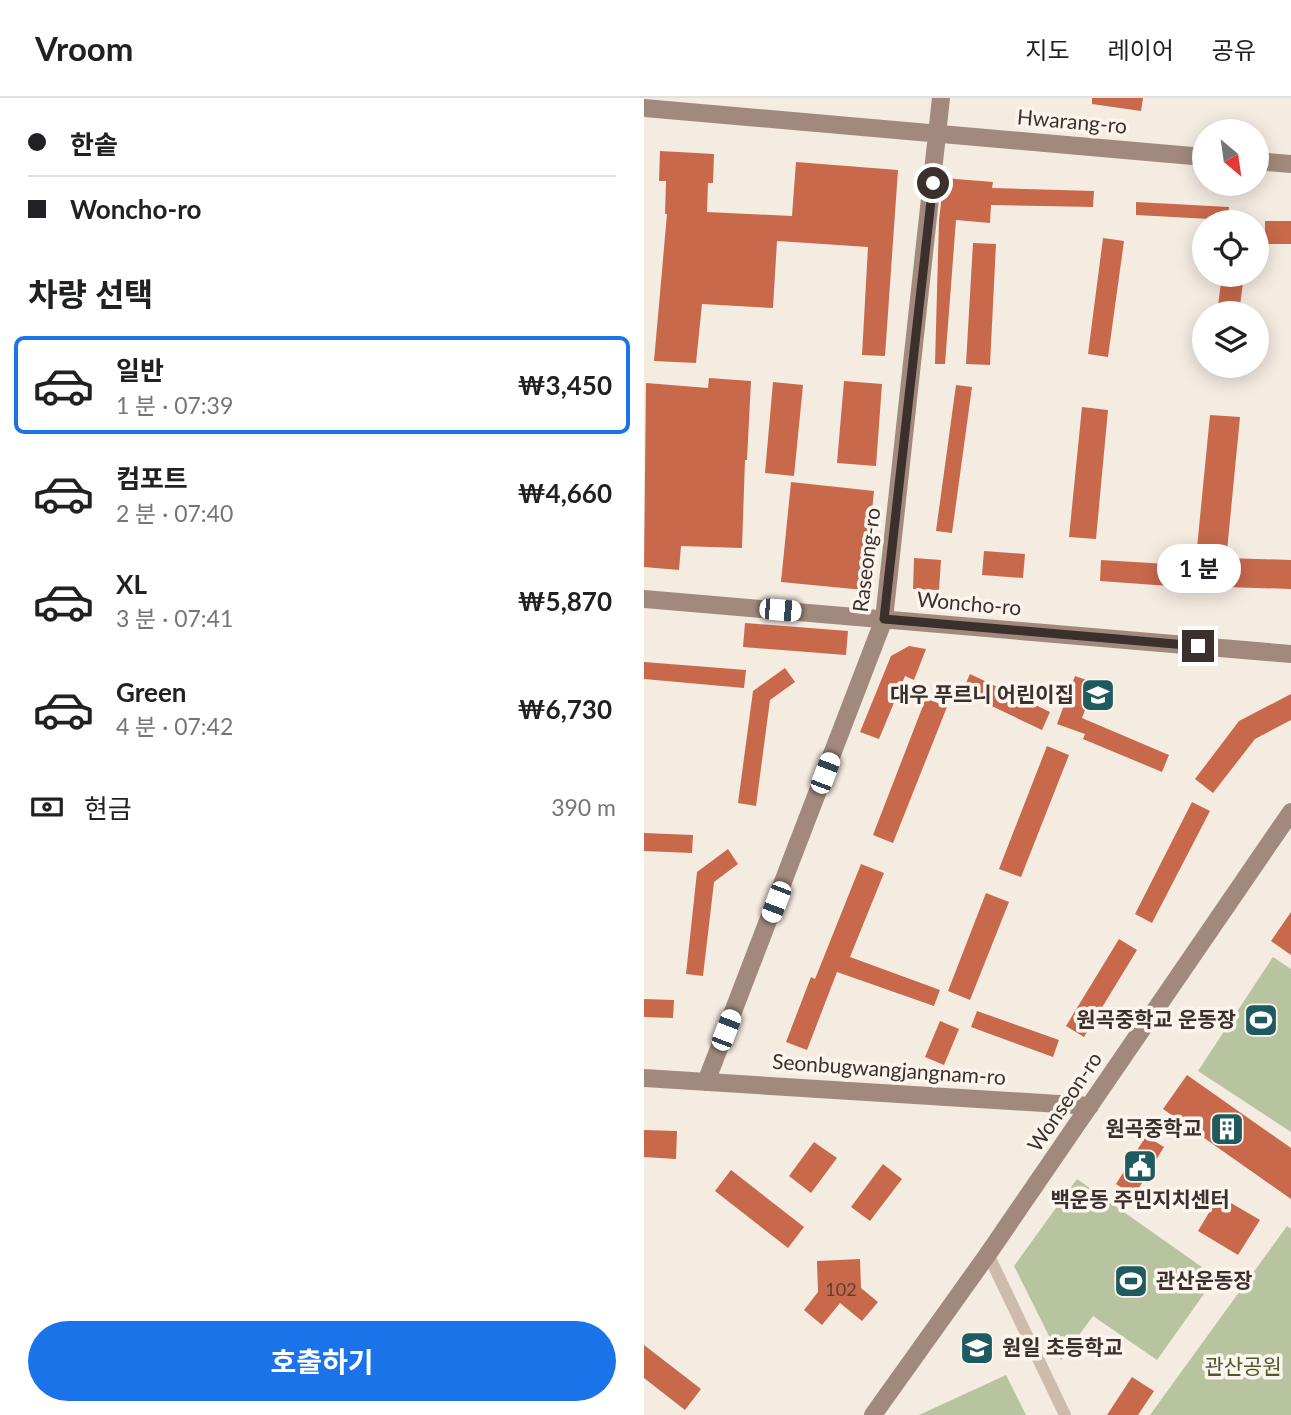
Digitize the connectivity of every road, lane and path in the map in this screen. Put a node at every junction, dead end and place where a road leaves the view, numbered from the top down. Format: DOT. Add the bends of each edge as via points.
graph roads {
  1 [pos="941,98"];
  2 [pos="644,108"];
  3 [pos="938,134"];
  4 [pos="1192,156"];
  5 [pos="1269,162"];
  6 [pos="1291,164"];
  7 [pos="644,599"];
  8 [pos="884,619"];
  9 [pos="1291,654"];
  10 [pos="1291,812"];
  11 [pos="644,1078"];
  12 [pos="706,1082"];
  13 [pos="1090,1106"];
  14 [pos="988,1254"];
  15 [pos="873,1415"];
  16 [pos="1065,1415"];
  1 -- 3 [label="street, Raseong-ro"];
  2 -- 3 [label="street, Hwarang-ro"];
  3 -- 4 [label="street, Hwarang-ro"];
  3 -- 8 [label="street, Raseong-ro"];
  5 -- 6 [label="street"];
  7 -- 8 [label="street, Woncho-ro"];
  8 -- 9 [label="street, Woncho-ro"];
  8 -- 12 [label="street, Raseong-ro"];
  10 -- 13 [label="street, Wonseon-ro"];
  11 -- 12 [label="street, Seonbugwangjangnam-ro"];
  12 -- 13 [label="street, Seonbugwangjangnam-ro"];
  13 -- 14 [label="street, Wonseon-ro"];
  14 -- 15 [label="street, Wonseon-ro"];
  14 -- 16 [label="street"];
}
